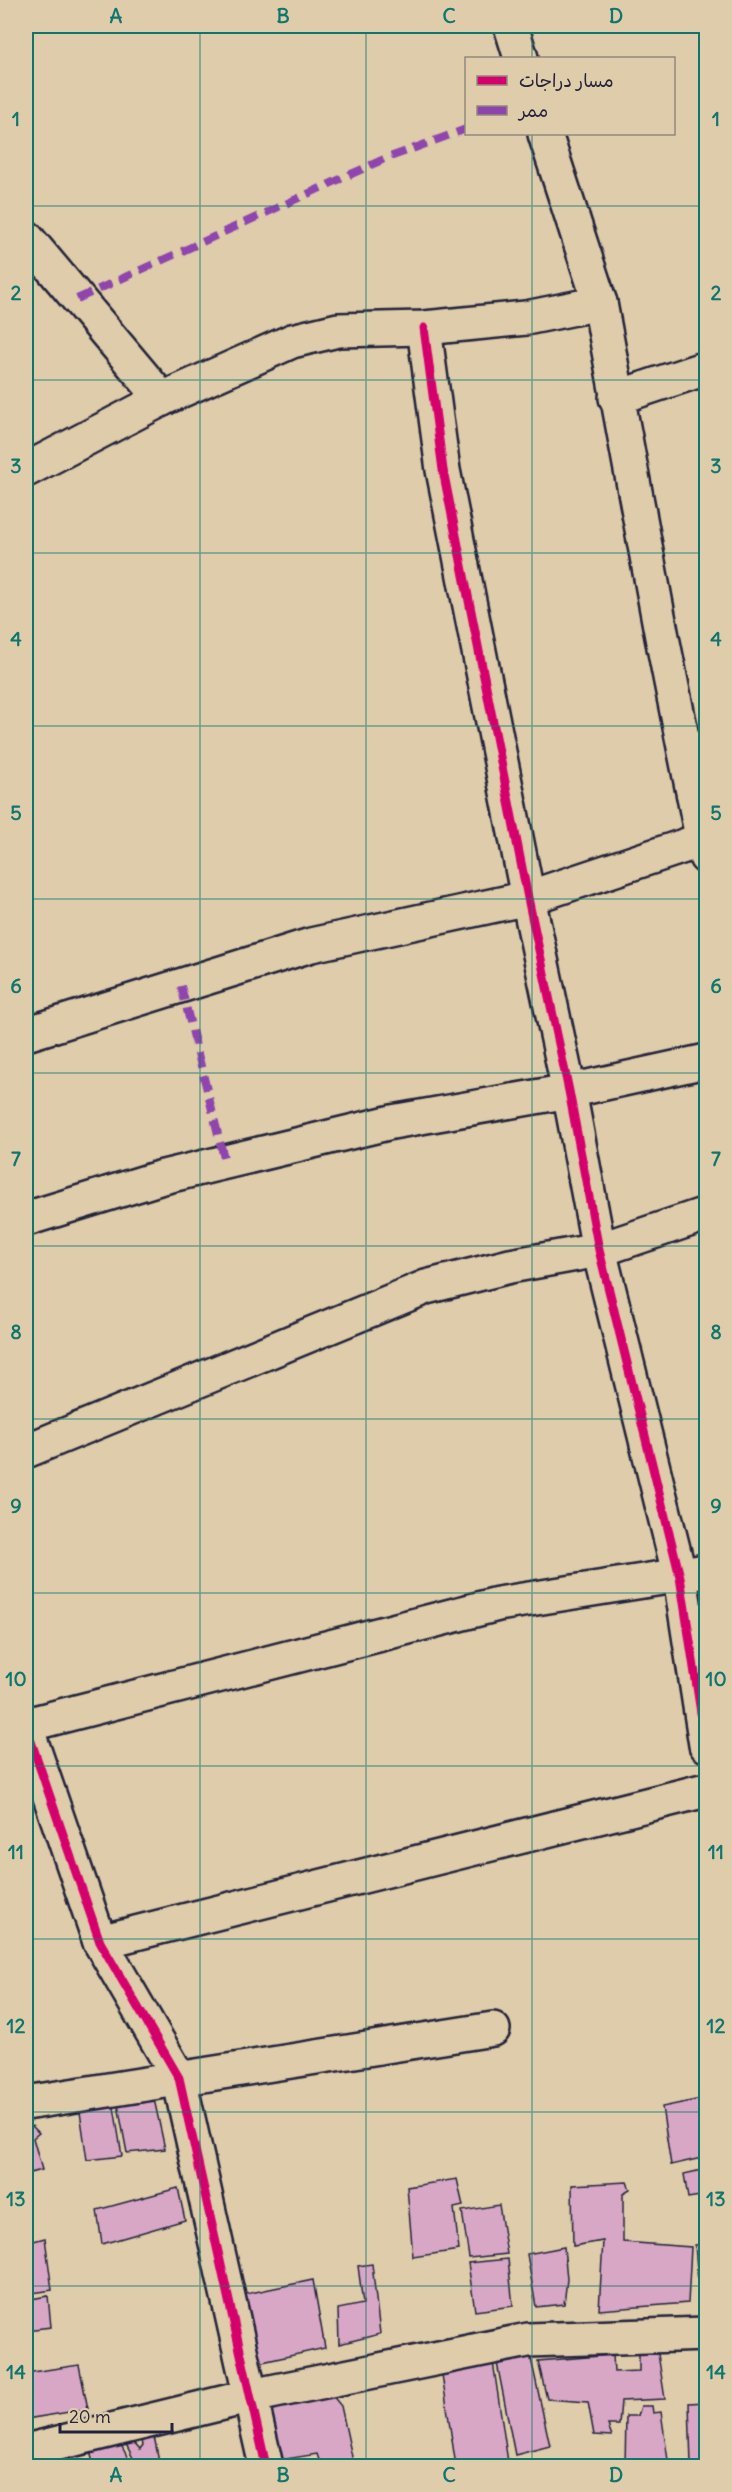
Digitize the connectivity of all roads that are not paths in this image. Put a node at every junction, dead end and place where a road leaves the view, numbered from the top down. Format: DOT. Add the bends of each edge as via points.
graph roads {
  1 [pos="511,26"];
  2 [pos="521,57"];
  3 [pos="545,135"];
  4 [pos="26,237"];
  5 [pos="600,303"];
  6 [pos="424,328"];
  7 [pos="706,368"];
  8 [pos="616,398"];
  9 [pos="162,399"];
  10 [pos="26,470"];
  11 [pos="704,848"];
  12 [pos="528,898"];
  13 [pos="26,1034"];
  14 [pos="706,1061"];
  15 [pos="569,1091"];
  16 [pos="706,1214"];
  17 [pos="26,1219"];
  18 [pos="599,1250"];
  19 [pos="26,1451"];
  20 [pos="693,1574"];
  21 [pos="26,1726"];
  22 [pos="706,1745"];
  23 [pos="706,1790"];
  24 [pos="100,1942"];
  25 [pos="493,2029"];
  26 [pos="179,2078"];
  27 [pos="26,2103"];
  28 [pos="706,2334"];
  29 [pos="250,2396"];
  30 [pos="26,2451"];
  31 [pos="266,2466"];
  1 -- 2 [label="street"];
  3 -- 5 [label="street"];
  4 -- 9 [label="street"];
  5 -- 6 [label="street" via="526,318"];
  5 -- 8 [label="street"];
  6 -- 9 [label="street" via="338,330 292,341"];
  6 -- 12 [label="street" via="443,470"];
  7 -- 8 [label="street"];
  8 -- 11 [label="street"];
  9 -- 10 [label="street"];
  11 -- 12 [label="street"];
  12 -- 13 [label="street" via="310,945"];
  12 -- 15 [label="street"];
  14 -- 15 [label="street"];
  15 -- 17 [label="street" via="392,1122 159,1178"];
  15 -- 18 [label="street"];
  16 -- 18 [label="street"];
  18 -- 19 [label="street" via="426,1287"];
  18 -- 20 [label="street"];
  20 -- 21 [label="street" via="498,1604"];
  20 -- 22 [label="street"];
  21 -- 24 [label="street"];
  23 -- 24 [label="street"];
  24 -- 26 [label="street"];
  25 -- 26 [label="street"];
  26 -- 27 [label="street"];
  26 -- 29 [label="street"];
  28 -- 29 [label="street" via="528,2340"];
  29 -- 30 [label="street"];
  29 -- 31 [label="street"];
}
